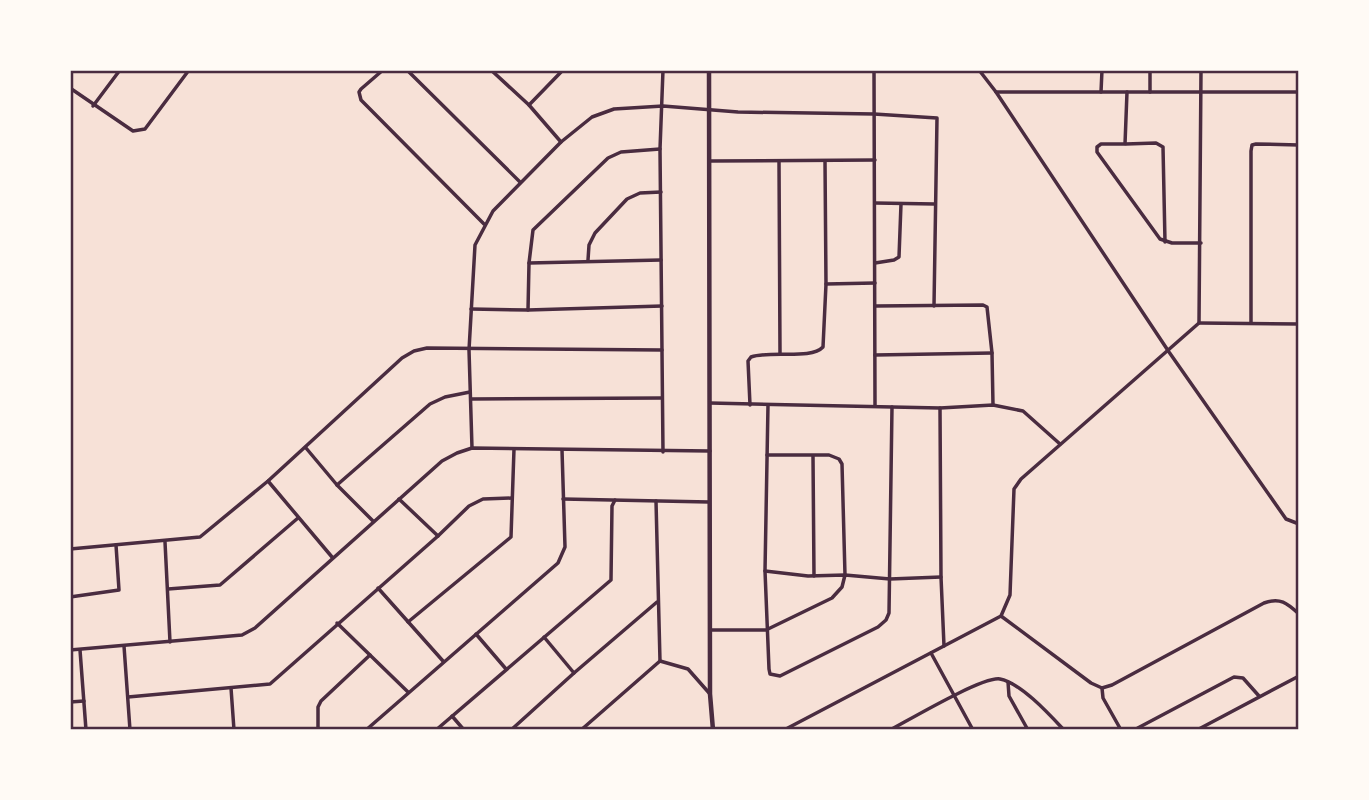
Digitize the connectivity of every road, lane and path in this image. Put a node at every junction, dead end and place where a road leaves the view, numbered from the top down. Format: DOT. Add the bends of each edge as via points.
graph roads {
  1 [pos="120,70"];
  2 [pos="189,70"];
  3 [pos="383,70"];
  4 [pos="407,70"];
  5 [pos="563,70"];
  6 [pos="663,70"];
  7 [pos="709,70"];
  8 [pos="874,70"];
  9 [pos="979,70"];
  10 [pos="1102,70"];
  11 [pos="1150,70"];
  12 [pos="1201,70"];
  13 [pos="494,71"];
  14 [pos="70,88"];
  15 [pos="996,92"];
  16 [pos="1101,92"];
  17 [pos="1126,92"];
  18 [pos="1150,92"];
  19 [pos="1201,92"];
  20 [pos="1299,92"];
  21 [pos="1299,98"];
  22 [pos="528,105"];
  23 [pos="93,106"];
  24 [pos="663,106"];
  25 [pos="709,109"];
  26 [pos="874,114"];
  27 [pos="561,142"];
  28 [pos="1125,144"];
  29 [pos="1299,145"];
  30 [pos="660,149"];
  31 [pos="875,160"];
  32 [pos="710,161"];
  33 [pos="779,161"];
  34 [pos="825,161"];
  35 [pos="520,182"];
  36 [pos="661,192"];
  37 [pos="875,203"];
  38 [pos="901,204"];
  39 [pos="935,204"];
  40 [pos="1299,209"];
  41 [pos="484,224"];
  42 [pos="1165,242"];
  43 [pos="1201,243"];
  44 [pos="588,260"];
  45 [pos="661,260"];
  46 [pos="875,263"];
  47 [pos="529,264"];
  48 [pos="1299,267"];
  49 [pos="875,283"];
  50 [pos="826,284"];
  51 [pos="1299,301"];
  52 [pos="662,306"];
  53 [pos="876,306"];
  54 [pos="934,306"];
  55 [pos="471,309"];
  56 [pos="528,310"];
  57 [pos="1199,323"];
  58 [pos="1251,323"];
  59 [pos="1299,324"];
  60 [pos="469,350"];
  61 [pos="662,350"];
  62 [pos="1169,352"];
  63 [pos="780,353"];
  64 [pos="992,353"];
  65 [pos="875,355"];
  66 [pos="470,392"];
  67 [pos="662,398"];
  68 [pos="471,399"];
  69 [pos="710,403"];
  70 [pos="750,405"];
  71 [pos="768,405"];
  72 [pos="875,405"];
  73 [pos="993,405"];
  74 [pos="892,407"];
  75 [pos="940,408"];
  76 [pos="1060,444"];
  77 [pos="305,447"];
  78 [pos="472,448"];
  79 [pos="514,449"];
  80 [pos="562,450"];
  81 [pos="710,451"];
  82 [pos="663,452"];
  83 [pos="766,455"];
  84 [pos="813,455"];
  85 [pos="268,481"];
  86 [pos="337,485"];
  87 [pos="512,498"];
  88 [pos="398,499"];
  89 [pos="563,499"];
  90 [pos="615,500"];
  91 [pos="656,501"];
  92 [pos="709,502"];
  93 [pos="298,517"];
  94 [pos="373,521"];
  95 [pos="1299,524"];
  96 [pos="438,536"];
  97 [pos="165,541"];
  98 [pos="116,545"];
  99 [pos="70,549"];
  100 [pos="332,556"];
  101 [pos="765,571"];
  102 [pos="845,575"];
  103 [pos="814,576"];
  104 [pos="941,577"];
  105 [pos="890,579"];
  106 [pos="378,588"];
  107 [pos="168,589"];
  108 [pos="70,597"];
  109 [pos="657,602"];
  110 [pos="1299,614"];
  111 [pos="1001,616"];
  112 [pos="408,622"];
  113 [pos="337,623"];
  114 [pos="709,630"];
  115 [pos="766,630"];
  116 [pos="475,633"];
  117 [pos="544,638"];
  118 [pos="170,642"];
  119 [pos="124,646"];
  120 [pos="944,646"];
  121 [pos="70,650"];
  122 [pos="80,650"];
  123 [pos="930,653"];
  124 [pos="370,655"];
  125 [pos="443,661"];
  126 [pos="660,661"];
  127 [pos="506,669"];
  128 [pos="574,673"];
  129 [pos="1299,676"];
  130 [pos="1008,682"];
  131 [pos="231,688"];
  132 [pos="1102,688"];
  133 [pos="408,692"];
  134 [pos="710,694"];
  135 [pos="954,696"];
  136 [pos="1259,696"];
  137 [pos="128,697"];
  138 [pos="84,701"];
  139 [pos="70,702"];
  140 [pos="452,716"];
  141 [pos="1205,728"];
  142 [pos="86,730"];
  143 [pos="130,730"];
  144 [pos="234,730"];
  145 [pos="318,730"];
  146 [pos="366,730"];
  147 [pos="436,730"];
  148 [pos="464,730"];
  149 [pos="511,730"];
  150 [pos="581,730"];
  151 [pos="713,730"];
  152 [pos="784,730"];
  153 [pos="890,730"];
  154 [pos="973,730"];
  155 [pos="1028,730"];
  156 [pos="1064,730"];
  157 [pos="1121,730"];
  158 [pos="1134,730"];
  159 [pos="1197,730"];
  1 -- 23 [label="street"];
  2 -- 23 [label="street" via="145,129 133,131"];
  3 -- 41 [label="street" via="361,89 361,100"];
  4 -- 35 [label="street"];
  5 -- 22 [label="street"];
  6 -- 24 [label="street"];
  7 -- 25 [label="street"];
  8 -- 26 [label="street"];
  9 -- 15 [label="street"];
  10 -- 16 [label="street"];
  11 -- 18 [label="street"];
  12 -- 19 [label="street"];
  13 -- 22 [label="street"];
  14 -- 23 [label="street"];
  15 -- 16 [label="street"];
  15 -- 62 [label="street"];
  16 -- 17 [label="street"];
  17 -- 18 [label="street"];
  17 -- 28 [label="street"];
  18 -- 19 [label="street"];
  19 -- 20 [label="street"];
  19 -- 43 [label="street"];
  20 -- 21 [label="street"];
  22 -- 27 [label="street"];
  24 -- 25 [label="street"];
  24 -- 27 [label="street" via="599,113"];
  24 -- 30 [label="street"];
  25 -- 26 [label="street"];
  25 -- 32 [label="street"];
  26 -- 31 [label="street"];
  26 -- 39 [label="street" via="937,118"];
  27 -- 35 [label="street"];
  28 -- 42 [label="street" via="1164,146"];
  28 -- 42 [label="street" via="1099,145 1097,152"];
  29 -- 58 [label="street" via="1252,145"];
  30 -- 36 [label="street"];
  30 -- 47 [label="street" via="621,152 608,158 533,230"];
  31 -- 34 [label="street"];
  31 -- 37 [label="street"];
  32 -- 33 [label="street"];
  32 -- 69 [label="street"];
  33 -- 34 [label="street"];
  33 -- 63 [label="street"];
  34 -- 50 [label="street"];
  35 -- 41 [label="street"];
  36 -- 44 [label="street" via="627,199 591,238"];
  36 -- 45 [label="street"];
  37 -- 38 [label="street"];
  37 -- 46 [label="street"];
  38 -- 39 [label="street"];
  38 -- 46 [label="street" via="898,257"];
  39 -- 54 [label="street"];
  40 -- 48 [label="street"];
  41 -- 55 [label="street" via="475,244"];
  42 -- 43 [label="street"];
  43 -- 57 [label="street"];
  44 -- 45 [label="street"];
  44 -- 47 [label="street"];
  45 -- 52 [label="street"];
  46 -- 49 [label="street"];
  47 -- 56 [label="street"];
  48 -- 51 [label="street"];
  49 -- 50 [label="street"];
  49 -- 53 [label="street"];
  50 -- 63 [label="street" via="823,347 812,354"];
  52 -- 56 [label="street"];
  52 -- 61 [label="street"];
  53 -- 54 [label="street"];
  53 -- 65 [label="street"];
  54 -- 64 [label="street" via="987,307"];
  55 -- 56 [label="street"];
  55 -- 60 [label="street"];
  57 -- 58 [label="street"];
  57 -- 62 [label="street"];
  58 -- 59 [label="street"];
  60 -- 61 [label="street"];
  60 -- 66 [label="street"];
  60 -- 77 [label="street" via="414,351"];
  61 -- 67 [label="street"];
  62 -- 76 [label="street"];
  62 -- 95 [label="street" via="1286,519"];
  63 -- 70 [label="street" via="759,354 748,361"];
  64 -- 65 [label="street"];
  64 -- 73 [label="street"];
  65 -- 72 [label="street"];
  66 -- 68 [label="street"];
  66 -- 86 [label="street" via="430,404"];
  67 -- 68 [label="street"];
  67 -- 82 [label="street"];
  68 -- 78 [label="street"];
  69 -- 70 [label="street"];
  69 -- 81 [label="street"];
  70 -- 71 [label="street"];
  71 -- 72 [label="street"];
  71 -- 83 [label="street"];
  72 -- 74 [label="street"];
  73 -- 75 [label="street"];
  73 -- 76 [label="street" via="1023,411"];
  74 -- 75 [label="street"];
  74 -- 105 [label="street"];
  75 -- 104 [label="street"];
  76 -- 111 [label="street" via="1014,489 1010,595"];
  77 -- 85 [label="street"];
  77 -- 86 [label="street"];
  78 -- 79 [label="street"];
  78 -- 88 [label="street" via="442,461"];
  79 -- 80 [label="street"];
  79 -- 87 [label="street"];
  80 -- 82 [label="street"];
  80 -- 89 [label="street"];
  81 -- 82 [label="street"];
  81 -- 92 [label="street"];
  83 -- 84 [label="street"];
  83 -- 101 [label="street"];
  84 -- 102 [label="street" via="834,456 844,469"];
  84 -- 103 [label="street"];
  85 -- 93 [label="street"];
  85 -- 97 [label="street" via="200,537"];
  86 -- 94 [label="street"];
  87 -- 96 [label="street" via="478,501"];
  87 -- 112 [label="street" via="511,537"];
  88 -- 94 [label="street"];
  88 -- 96 [label="street"];
  89 -- 90 [label="street"];
  89 -- 116 [label="street" via="565,547 558,563"];
  90 -- 91 [label="street"];
  90 -- 117 [label="street" via="611,580"];
  91 -- 92 [label="street"];
  91 -- 109 [label="street"];
  92 -- 114 [label="street"];
  93 -- 100 [label="street"];
  93 -- 107 [label="street" via="220,585"];
  94 -- 100 [label="street"];
  96 -- 106 [label="street"];
  97 -- 98 [label="street"];
  97 -- 107 [label="street"];
  98 -- 99 [label="street"];
  98 -- 108 [label="street" via="119,590"];
  100 -- 118 [label="street" via="243,635"];
  101 -- 103 [label="street"];
  101 -- 115 [label="street"];
  102 -- 103 [label="street"];
  102 -- 105 [label="street"];
  102 -- 115 [label="street" via="832,598"];
  104 -- 105 [label="street"];
  104 -- 120 [label="street"];
  105 -- 115 [label="street" via="886,620 780,676 770,674"];
  106 -- 112 [label="street"];
  106 -- 113 [label="street"];
  107 -- 118 [label="street"];
  109 -- 126 [label="street"];
  109 -- 128 [label="street"];
  110 -- 132 [label="street" via="1285,602 1264,603"];
  111 -- 120 [label="street"];
  111 -- 132 [label="street"];
  112 -- 125 [label="street"];
  113 -- 124 [label="street"];
  113 -- 131 [label="street" via="270,684"];
  114 -- 115 [label="street"];
  114 -- 134 [label="street"];
  116 -- 125 [label="street"];
  116 -- 127 [label="street"];
  117 -- 127 [label="street"];
  117 -- 128 [label="street"];
  118 -- 119 [label="street"];
  119 -- 122 [label="street"];
  119 -- 137 [label="street"];
  120 -- 123 [label="street"];
  121 -- 122 [label="street"];
  122 -- 138 [label="street"];
  123 -- 135 [label="street"];
  123 -- 152 [label="street"];
  124 -- 133 [label="street"];
  124 -- 145 [label="street" via="321,701"];
  125 -- 133 [label="street"];
  126 -- 134 [label="street" via="688,669"];
  126 -- 150 [label="street"];
  127 -- 140 [label="street"];
  128 -- 149 [label="street"];
  129 -- 136 [label="street"];
  130 -- 135 [label="street" via="995,678"];
  130 -- 155 [label="street" via="1009,696"];
  130 -- 156 [label="street"];
  131 -- 137 [label="street"];
  131 -- 144 [label="street"];
  132 -- 157 [label="street"];
  133 -- 146 [label="street"];
  134 -- 151 [label="street"];
  135 -- 153 [label="street"];
  135 -- 154 [label="street"];
  136 -- 141 [label="street"];
  136 -- 158 [label="street" via="1243,678 1234,677"];
  137 -- 143 [label="street"];
  138 -- 139 [label="street"];
  138 -- 142 [label="street"];
  140 -- 147 [label="street"];
  140 -- 148 [label="street"];
  141 -- 159 [label="street"];
}
